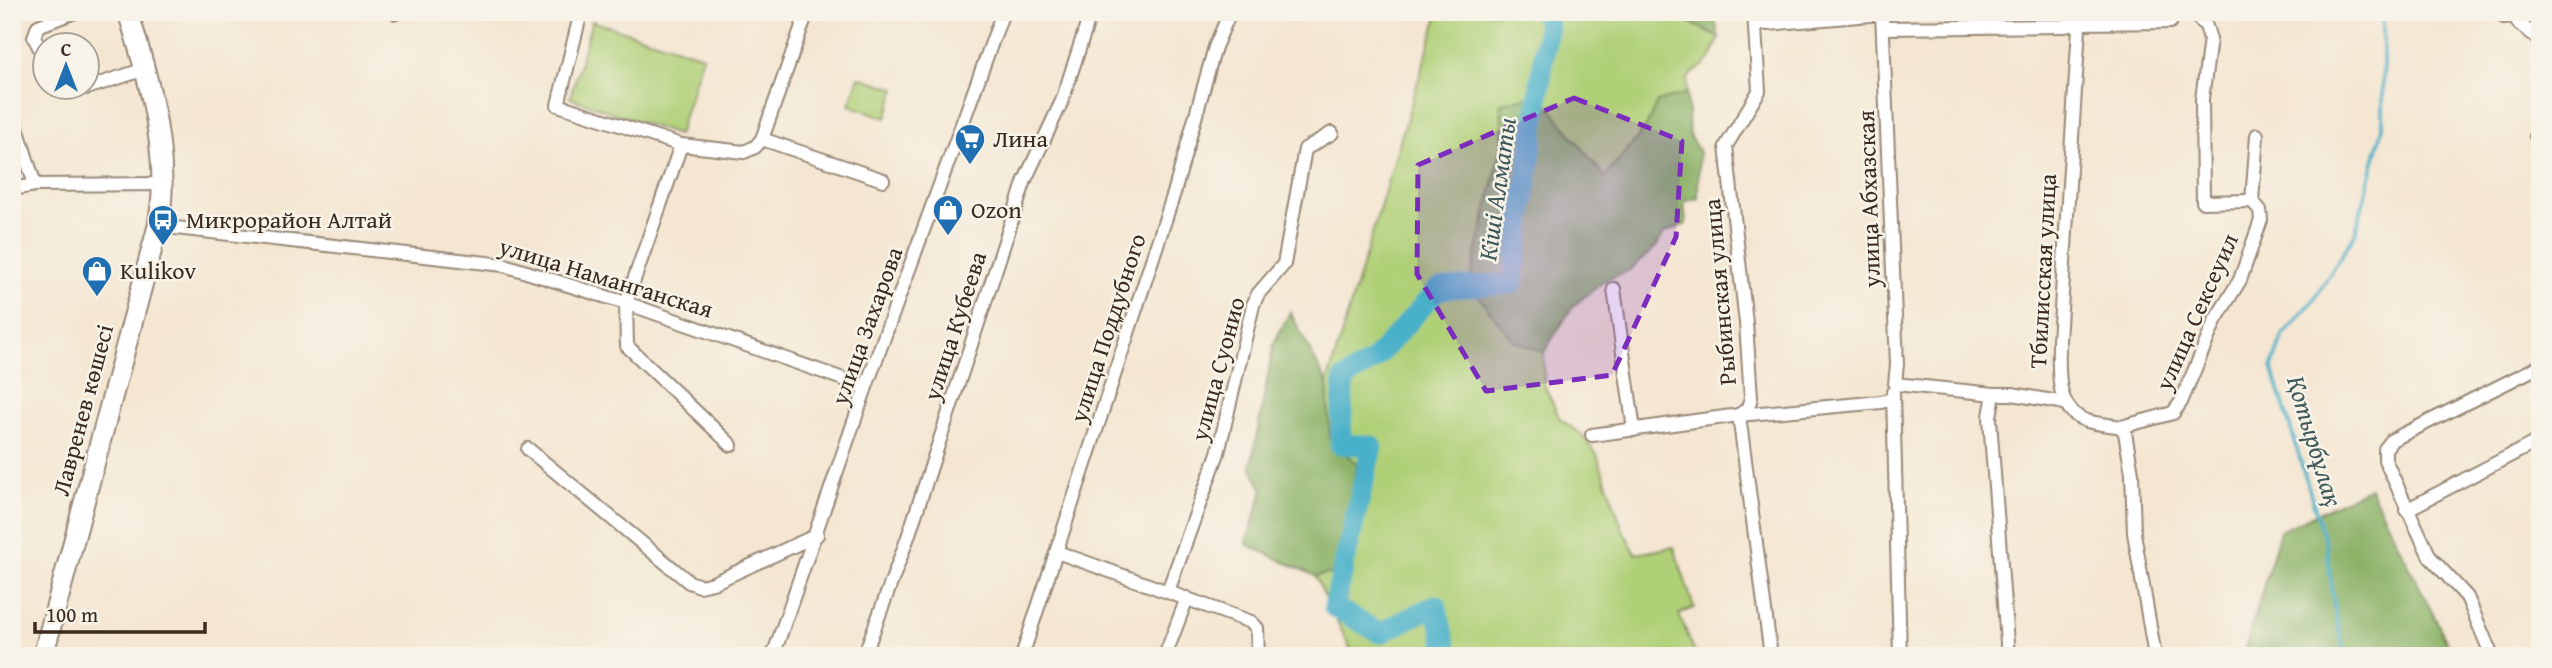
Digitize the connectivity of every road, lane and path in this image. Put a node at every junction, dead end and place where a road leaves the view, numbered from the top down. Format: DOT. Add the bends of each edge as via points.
graph roads {
  1 [pos="75,12"];
  2 [pos="128,12"];
  3 [pos="581,12"];
  4 [pos="807,12"];
  5 [pos="1003,12"];
  6 [pos="1091,12"];
  7 [pos="1230,12"];
  8 [pos="2178,12"];
  9 [pos="2186,12"];
  10 [pos="2499,12"];
  11 [pos="2517,14"];
  12 [pos="1754,17"];
  13 [pos="2079,17"];
  14 [pos="1883,18"];
  15 [pos="2006,19"];
  16 [pos="36,32"];
  17 [pos="2540,39"];
  18 [pos="145,69"];
  19 [pos="102,83"];
  20 [pos="13,115"];
  21 [pos="1332,133"];
  22 [pos="2257,135"];
  23 [pos="762,139"];
  24 [pos="681,145"];
  25 [pos="883,180"];
  26 [pos="163,184"];
  27 [pos="35,185"];
  28 [pos="12,189"];
  29 [pos="2252,201"];
  30 [pos="158,226"];
  31 [pos="1614,289"];
  32 [pos="626,303"];
  33 [pos="2540,366"];
  34 [pos="1895,384"];
  35 [pos="866,387"];
  36 [pos="1994,394"];
  37 [pos="1892,399"];
  38 [pos="2065,403"];
  39 [pos="1739,415"];
  40 [pos="2121,427"];
  41 [pos="1634,430"];
  42 [pos="1592,435"];
  43 [pos="2540,440"];
  44 [pos="731,445"];
  45 [pos="528,449"];
  46 [pos="2406,510"];
  47 [pos="817,535"];
  48 [pos="1056,552"];
  49 [pos="1168,591"];
  50 [pos="1187,598"];
  51 [pos="43,656"];
  52 [pos="773,656"];
  53 [pos="864,656"];
  54 [pos="1022,656"];
  55 [pos="1166,656"];
  56 [pos="1258,656"];
  57 [pos="1771,656"];
  58 [pos="1900,656"];
  59 [pos="2008,656"];
  60 [pos="2155,656"];
  61 [pos="2492,656"];
  1 -- 16 [label="street" via="38,26"];
  2 -- 18 [label="main road, Лавренев көшесі"];
  3 -- 24 [label="street" via="558,104"];
  4 -- 23 [label="street"];
  5 -- 35 [label="street, улица Захарова"];
  6 -- 53 [label="street, улица Кубеева" via="1062,101 1025,180 908,537"];
  7 -- 48 [label="street, улица Поддубного" via="1214,47 1174,193"];
  8 -- 13 [label="street" via="2170,22"];
  9 -- 29 [label="street" via="2206,26 2210,39 2202,99 2203,202"];
  10 -- 11 [label="street" via="2504,17"];
  11 -- 17 [label="street" via="2519,24"];
  12 -- 14 [label="street" via="1768,24"];
  12 -- 39 [label="street, Рыбинская улица" via="1759,92 1726,146 1751,398"];
  13 -- 15 [label="street" via="2064,26"];
  13 -- 38 [label="street, Тбилисская улица" via="2059,341 2059,380"];
  14 -- 15 [label="street"];
  14 -- 34 [label="street, улица Абхазская"];
  18 -- 19 [label="street"];
  18 -- 26 [label="main road, Лавренев көшесі"];
  20 -- 27 [label="street"];
  21 -- 49 [label="street, улица Суонио" via="1305,149 1284,264 1253,305 1218,453"];
  22 -- 29 [label="street, улица Сексеуил"];
  23 -- 24 [label="street" via="744,152"];
  23 -- 25 [label="street"];
  24 -- 32 [label="street"];
  26 -- 27 [label="street"];
  26 -- 30 [label="main road, Лавренев көшесі"];
  27 -- 28 [label="street"];
  29 -- 40 [label="street, улица Сексеуил" via="2261,220 2247,261 2181,402 2173,414"];
  30 -- 32 [label="street, улица Наманганская" via="504,265"];
  30 -- 51 [label="main road, Лавренев көшесі"];
  31 -- 41 [label="street"];
  32 -- 35 [label="street, улица Наманганская"];
  32 -- 44 [label="street" via="627,346"];
  33 -- 46 [label="street" via="2392,440 2385,449 2385,460"];
  34 -- 36 [label="street"];
  34 -- 37 [label="street, улица Абхазская"];
  35 -- 47 [label="street, улица Захарова"];
  36 -- 38 [label="street"];
  36 -- 59 [label="street" via="1990,416"];
  37 -- 39 [label="street"];
  37 -- 58 [label="street, улица Абхазская"];
  38 -- 40 [label="street, Тбилисская улица" via="2085,421"];
  39 -- 41 [label="street"];
  39 -- 57 [label="street, Рыбинская улица"];
  40 -- 60 [label="street" via="2126,433 2134,533"];
  41 -- 42 [label="street"];
  43 -- 46 [label="street"];
  45 -- 47 [label="street" via="688,582 700,586"];
  46 -- 61 [label="street" via="2430,557 2467,597"];
  47 -- 52 [label="street, улица Захарова"];
  48 -- 49 [label="street"];
  48 -- 54 [label="street, улица Поддубного"];
  49 -- 50 [label="street"];
  50 -- 55 [label="street"];
  50 -- 56 [label="street" via="1251,622 1259,635"];
}
